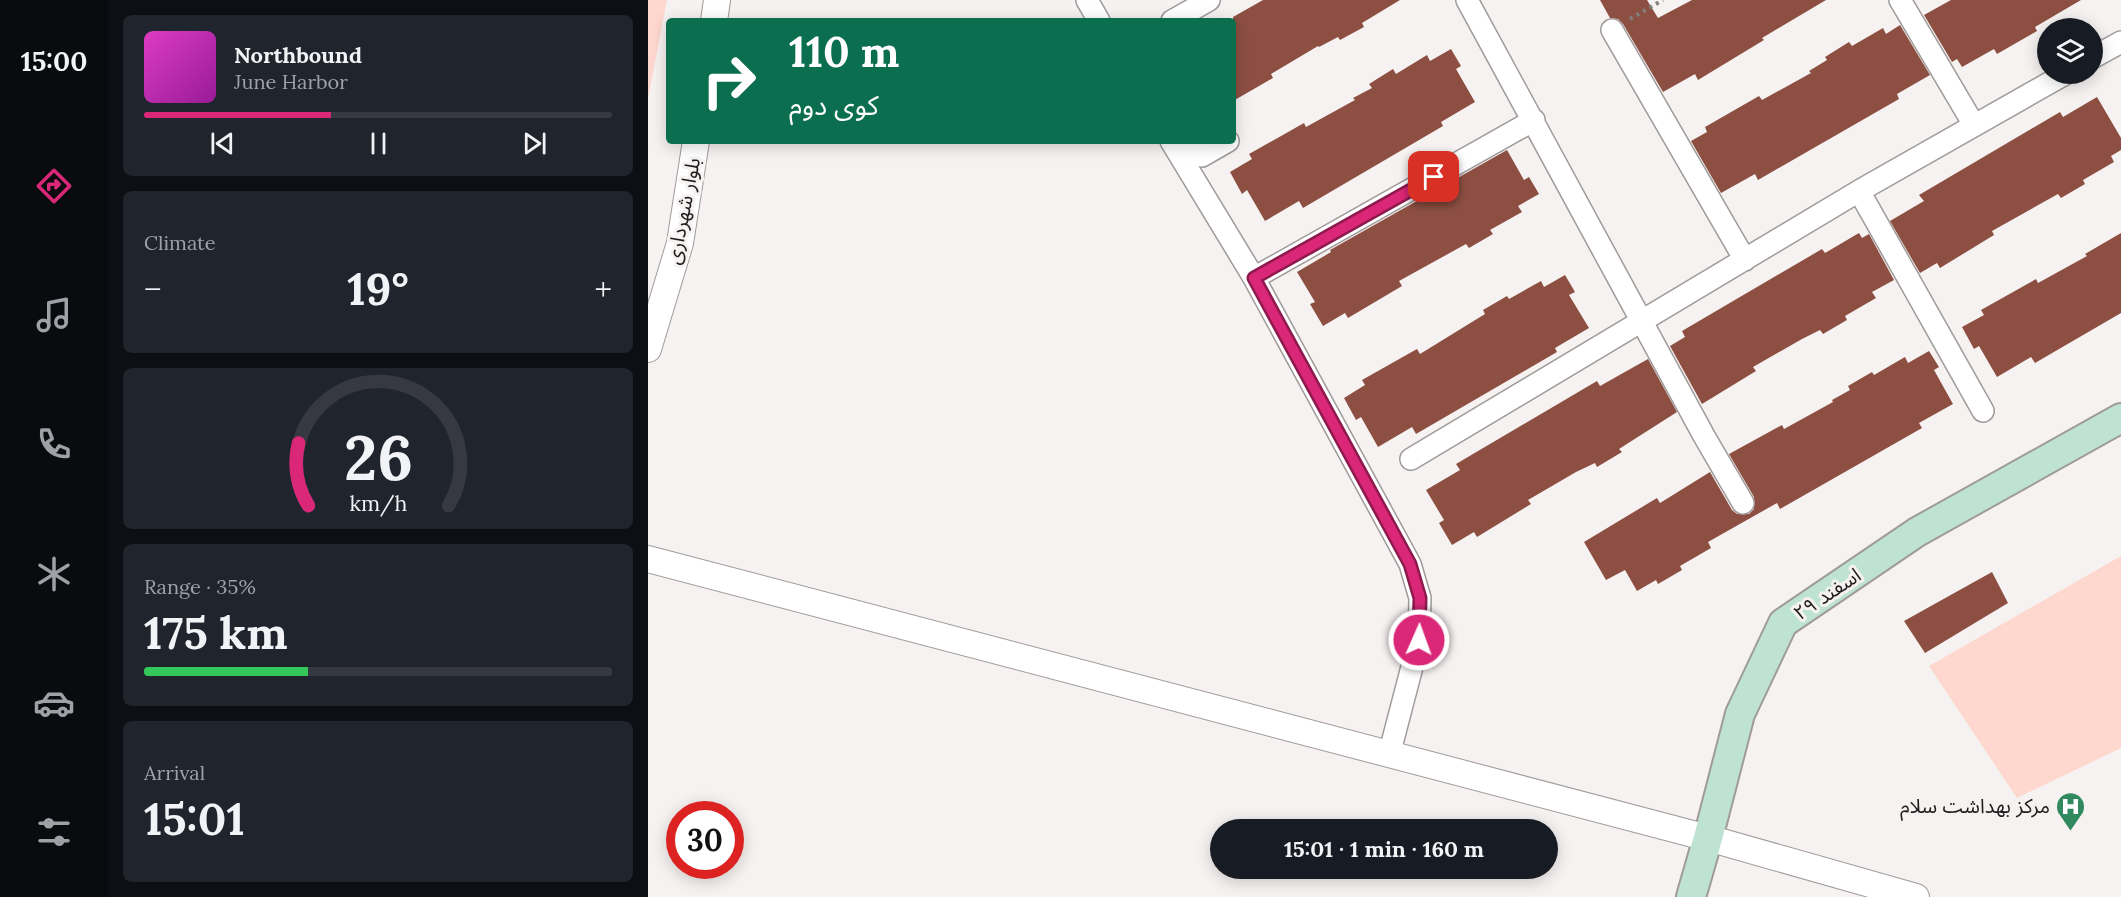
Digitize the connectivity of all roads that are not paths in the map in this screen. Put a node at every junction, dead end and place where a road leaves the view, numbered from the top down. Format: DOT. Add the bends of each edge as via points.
graph roads {
  1 [pos="717,0"];
  2 [pos="1087,0"];
  3 [pos="1209,0"];
  4 [pos="1467,0"];
  5 [pos="1900,0"];
  6 [pos="714,18"];
  7 [pos="1097,18"];
  8 [pos="1177,18"];
  9 [pos="1612,30"];
  10 [pos="2121,42"];
  11 [pos="2103,52"];
  12 [pos="2047,84"];
  13 [pos="1534,120"];
  14 [pos="1974,125"];
  15 [pos="696,144"];
  16 [pos="1173,144"];
  17 [pos="1195,144"];
  18 [pos="1223,144"];
  19 [pos="1859,191"];
  20 [pos="1745,260"];
  21 [pos="1254,278"];
  22 [pos="653,314"];
  23 [pos="1642,322"];
  24 [pos="648,349"];
  25 [pos="1983,411"];
  26 [pos="2121,418"];
  27 [pos="1411,459"];
  28 [pos="1743,503"];
  29 [pos="648,559"];
  30 [pos="1389,755"];
  31 [pos="1708,838"];
  32 [pos="1690,897"];
  33 [pos="1916,897"];
  1 -- 6 [label="street"];
  2 -- 7 [label="street"];
  3 -- 8 [label="street"];
  4 -- 13 [label="street"];
  5 -- 14 [label="street"];
  9 -- 20 [label="street"];
  10 -- 11 [label="street"];
  12 -- 14 [label="street"];
  13 -- 21 [label="street"];
  13 -- 23 [label="street"];
  14 -- 19 [label="street"];
  15 -- 22 [label="street, بلوار شهرداری" via="680,243"];
  16 -- 21 [label="street"];
  17 -- 18 [label="street" via="1202,156"];
  19 -- 20 [label="street"];
  19 -- 25 [label="street"];
  20 -- 23 [label="street"];
  21 -- 30 [label="street" via="1410,564 1420,598 1419,640"];
  22 -- 24 [label="street, بلوار شهرداری"];
  23 -- 27 [label="street"];
  23 -- 28 [label="street"];
  26 -- 31 [label="main road, ۲۹ اسفند" via="1917,532 1783,623 1740,714"];
  29 -- 30 [label="street"];
  30 -- 31 [label="street"];
  31 -- 32 [label="main road, ۲۹ اسفند"];
  31 -- 33 [label="street"];
}
